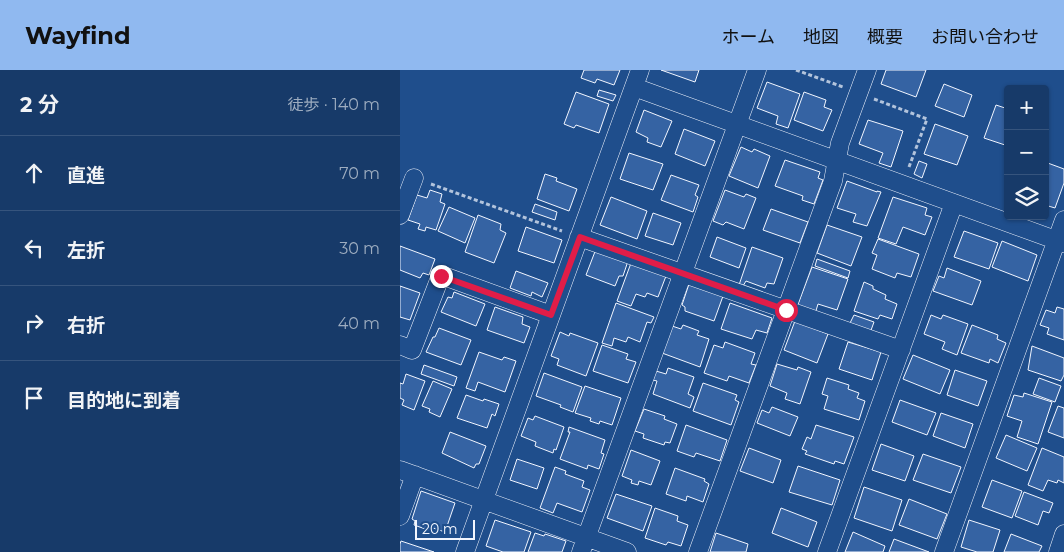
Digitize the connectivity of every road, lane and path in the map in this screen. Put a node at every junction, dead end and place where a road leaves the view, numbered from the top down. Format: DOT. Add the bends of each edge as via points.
graph roads {
  1 [pos="640,70"];
  2 [pos="757,70"];
  3 [pos="796,70"];
  4 [pos="867,70"];
  5 [pos="634,87"];
  6 [pos="858,93"];
  7 [pos="737,124"];
  8 [pos="837,161"];
  9 [pos="414,178"];
  10 [pos="902,184"];
  11 [pos="954,203"];
  12 [pos="400,216"];
  13 [pos="1064,220"];
  14 [pos="580,237"];
  15 [pos="1060,242"];
  16 [pos="683,273"];
  17 [pos="786,310"];
  18 [pos="551,315"];
  19 [pos="400,345"];
  20 [pos="900,350"];
  21 [pos="407,473"];
  22 [pos="484,500"];
  23 [pos="400,516"];
  24 [pos="1064,534"];
  25 [pos="584,545"];
  26 [pos="465,552"];
  27 [pos="626,552"];
  28 [pos="698,552"];
  29 [pos="827,552"];
  30 [pos="944,552"];
  31 [pos="1058,552"];
  1 -- 5 [label="street"];
  2 -- 7 [label="street"];
  3 -- 6 [label="path"];
  4 -- 6 [label="street"];
  5 -- 7 [label="street"];
  5 -- 14 [label="street"];
  6 -- 8 [label="street"];
  6 -- 10 [label="path" via="927,118"];
  7 -- 8 [label="street"];
  7 -- 16 [label="street"];
  8 -- 10 [label="street"];
  8 -- 17 [label="street" via="833,181"];
  9 -- 12 [label="street"];
  9 -- 14 [label="path"];
  10 -- 11 [label="street"];
  11 -- 15 [label="street"];
  11 -- 20 [label="street"];
  13 -- 15 [label="street"];
  14 -- 16 [label="street"];
  14 -- 18 [label="street"];
  15 -- 30 [label="street"];
  16 -- 17 [label="street"];
  16 -- 25 [label="street"];
  17 -- 20 [label="street"];
  17 -- 28 [label="street"];
  18 -- 19 [label="street" via="441,276 412,350"];
  18 -- 22 [label="street"];
  20 -- 29 [label="street"];
  21 -- 22 [label="street"];
  21 -- 23 [label="street"];
  22 -- 25 [label="street"];
  22 -- 26 [label="street"];
  24 -- 31 [label="street"];
  25 -- 27 [label="street"];
}
